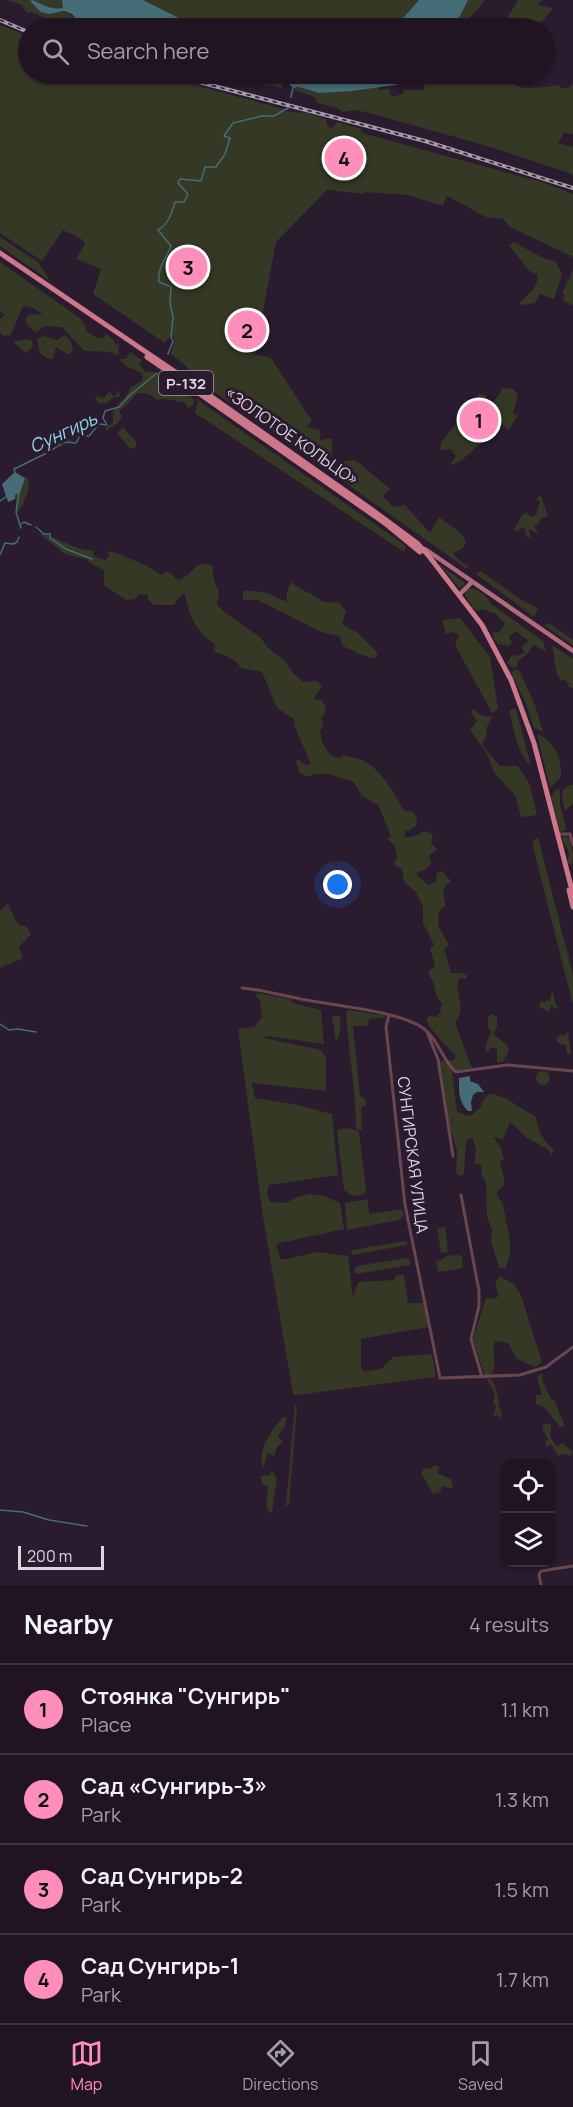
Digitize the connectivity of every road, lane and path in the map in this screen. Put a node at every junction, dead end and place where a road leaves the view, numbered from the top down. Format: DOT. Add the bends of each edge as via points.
graph roads {
  1 [pos="0,255"];
  2 [pos="417,543"];
  3 [pos="445,563"];
  4 [pos="439,569"];
  5 [pos="472,582"];
  6 [pos="459,595"];
  7 [pos="573,651"];
  8 [pos="558,834"];
  9 [pos="573,845"];
  10 [pos="573,894"];
  11 [pos="573,907"];
  12 [pos="242,988"];
  13 [pos="389,1015"];
  14 [pos="427,1032"];
  15 [pos="573,1071"];
  16 [pos="453,1156"];
  17 [pos="461,1195"];
  18 [pos="573,1347"];
  19 [pos="482,1377"];
  20 [pos="573,1566"];
  21 [pos="540,1585"];
  1 -- 2 [label="highway, «ЗОЛОТОЕ КОЛЬЦО» / Р-132" via="220,402"];
  1 -- 4 [label="highway, «ЗОЛОТОЕ КОЛЬЦО» / Р-132" via="369,512"];
  2 -- 3 [label="main road"];
  2 -- 4 [label="highway, Р-132"];
  3 -- 4 [label="main road"];
  3 -- 5 [label="main road"];
  4 -- 6 [label="highway, Р-132"];
  5 -- 6 [label="main road"];
  5 -- 7 [label="main road"];
  6 -- 8 [label="highway, Р-132" via="489,636 518,694"];
  6 -- 11 [label="highway, Р-132" via="494,652 520,709"];
  8 -- 9 [label="street" via="570,834"];
  8 -- 10 [label="highway, Р-132"];
  12 -- 13 [label="street"];
  13 -- 14 [label="street" via="407,1019"];
  13 -- 19 [label="street, СУНГИРСКАЯ УЛИЦА" via="386,1027 405,1205 440,1378"];
  14 -- 15 [label="street" via="456,1072 507,1065"];
  14 -- 16 [label="street" via="438,1059"];
  17 -- 19 [label="street" via="479,1291 471,1339"];
  18 -- 19 [label="street" via="546,1367 520,1375"];
  20 -- 21 [label="street" via="541,1571"];
}
